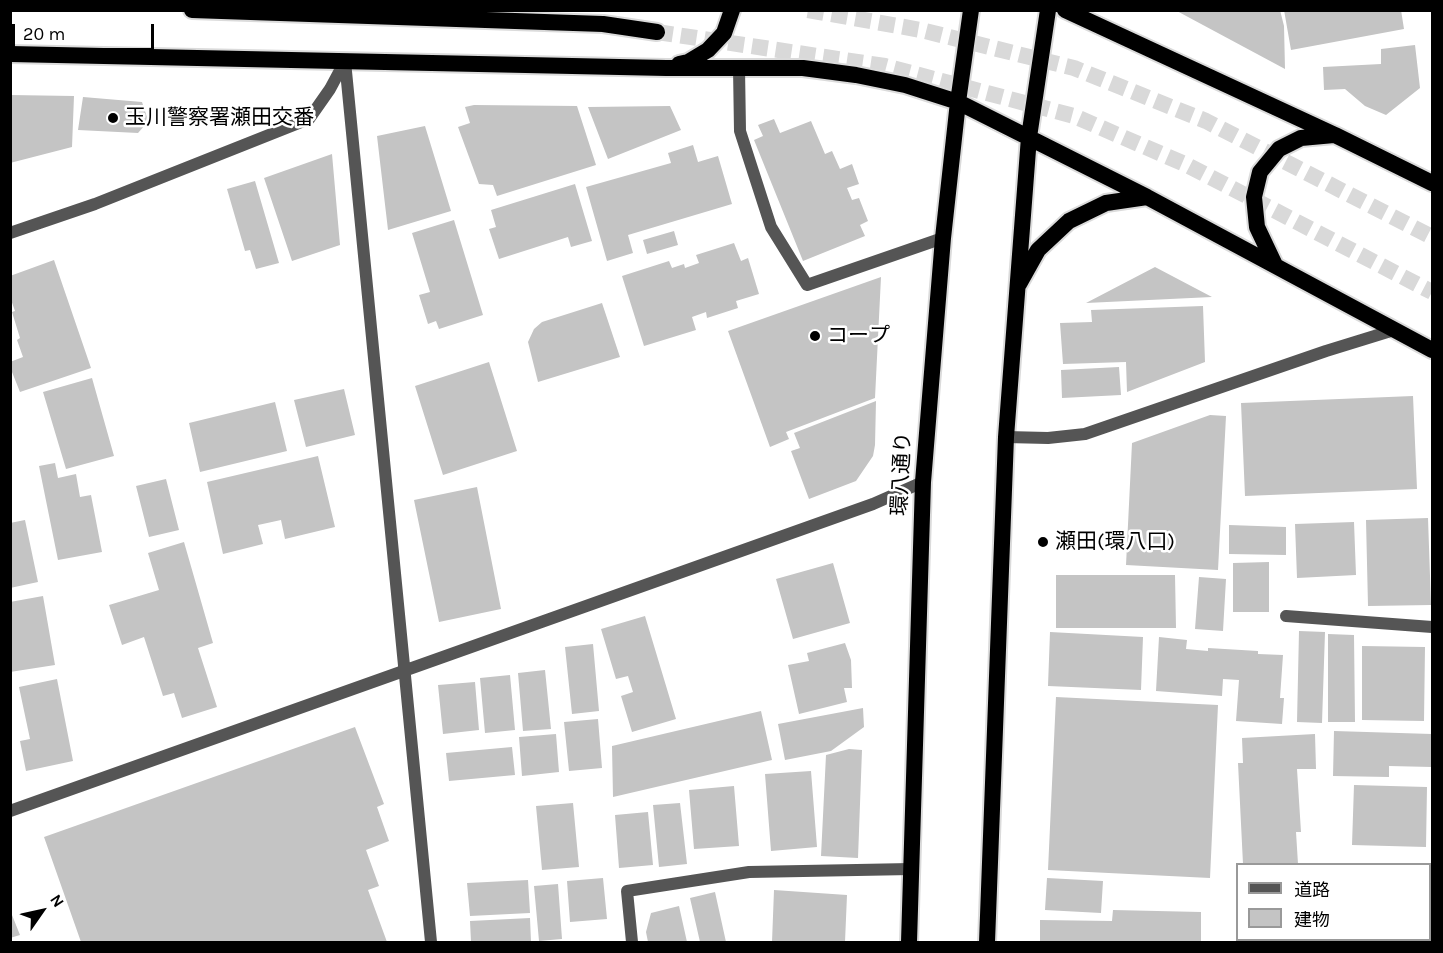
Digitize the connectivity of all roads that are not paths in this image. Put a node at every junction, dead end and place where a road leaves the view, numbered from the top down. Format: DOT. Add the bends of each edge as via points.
graph roads {
  1 [pos="192,10"];
  2 [pos="732,10"];
  3 [pos="971,10"];
  4 [pos="1048,10"];
  5 [pos="1065,10"];
  6 [pos="657,32"];
  7 [pos="10,54"];
  8 [pos="345,61"];
  9 [pos="666,68"];
  10 [pos="739,68"];
  11 [pos="958,102"];
  12 [pos="1335,135"];
  13 [pos="1029,137"];
  14 [pos="1432,183"];
  15 [pos="1148,198"];
  16 [pos="10,233"];
  17 [pos="943,238"];
  18 [pos="1275,265"];
  19 [pos="1017,288"];
  20 [pos="1394,330"];
  21 [pos="1432,350"];
  22 [pos="1006,437"];
  23 [pos="922,482"];
  24 [pos="1286,616"];
  25 [pos="1432,627"];
  26 [pos="405,672"];
  27 [pos="10,811"];
  28 [pos="911,869"];
  29 [pos="431,942"];
  30 [pos="632,942"];
  31 [pos="909,942"];
  32 [pos="987,942"];
  1 -- 6 [label="highway" via="603,24"];
  2 -- 9 [label="highway" via="724,33 708,50 688,62"];
  3 -- 11 [label="highway, 環八通り"];
  4 -- 13 [label="highway"];
  5 -- 12 [label="highway"];
  7 -- 8 [label="highway"];
  8 -- 9 [label="highway"];
  8 -- 16 [label="street" via="309,119 95,204"];
  8 -- 26 [label="street"];
  9 -- 10 [label="highway"];
  10 -- 11 [label="highway" via="803,68 856,75"];
  10 -- 17 [label="street" via="740,131 771,227 807,285"];
  11 -- 13 [label="highway"];
  11 -- 17 [label="highway, 環八通り"];
  12 -- 14 [label="highway"];
  12 -- 18 [label="highway" via="1301,138 1279,148 1260,172 1254,197 1257,227"];
  13 -- 15 [label="highway"];
  13 -- 19 [label="highway"];
  15 -- 18 [label="highway"];
  15 -- 19 [label="highway" via="1106,203 1069,221 1038,250"];
  17 -- 23 [label="highway, 環八通り"];
  18 -- 20 [label="highway"];
  19 -- 22 [label="highway"];
  20 -- 21 [label="highway"];
  20 -- 22 [label="street" via="1085,435"];
  22 -- 32 [label="highway"];
  23 -- 26 [label="street" via="873,504"];
  23 -- 28 [label="highway, 環八通り"];
  24 -- 25 [label="street"];
  26 -- 27 [label="street"];
  26 -- 29 [label="street"];
  28 -- 30 [label="street" via="749,872 627,891"];
  28 -- 31 [label="highway, 環八通り"];
}
